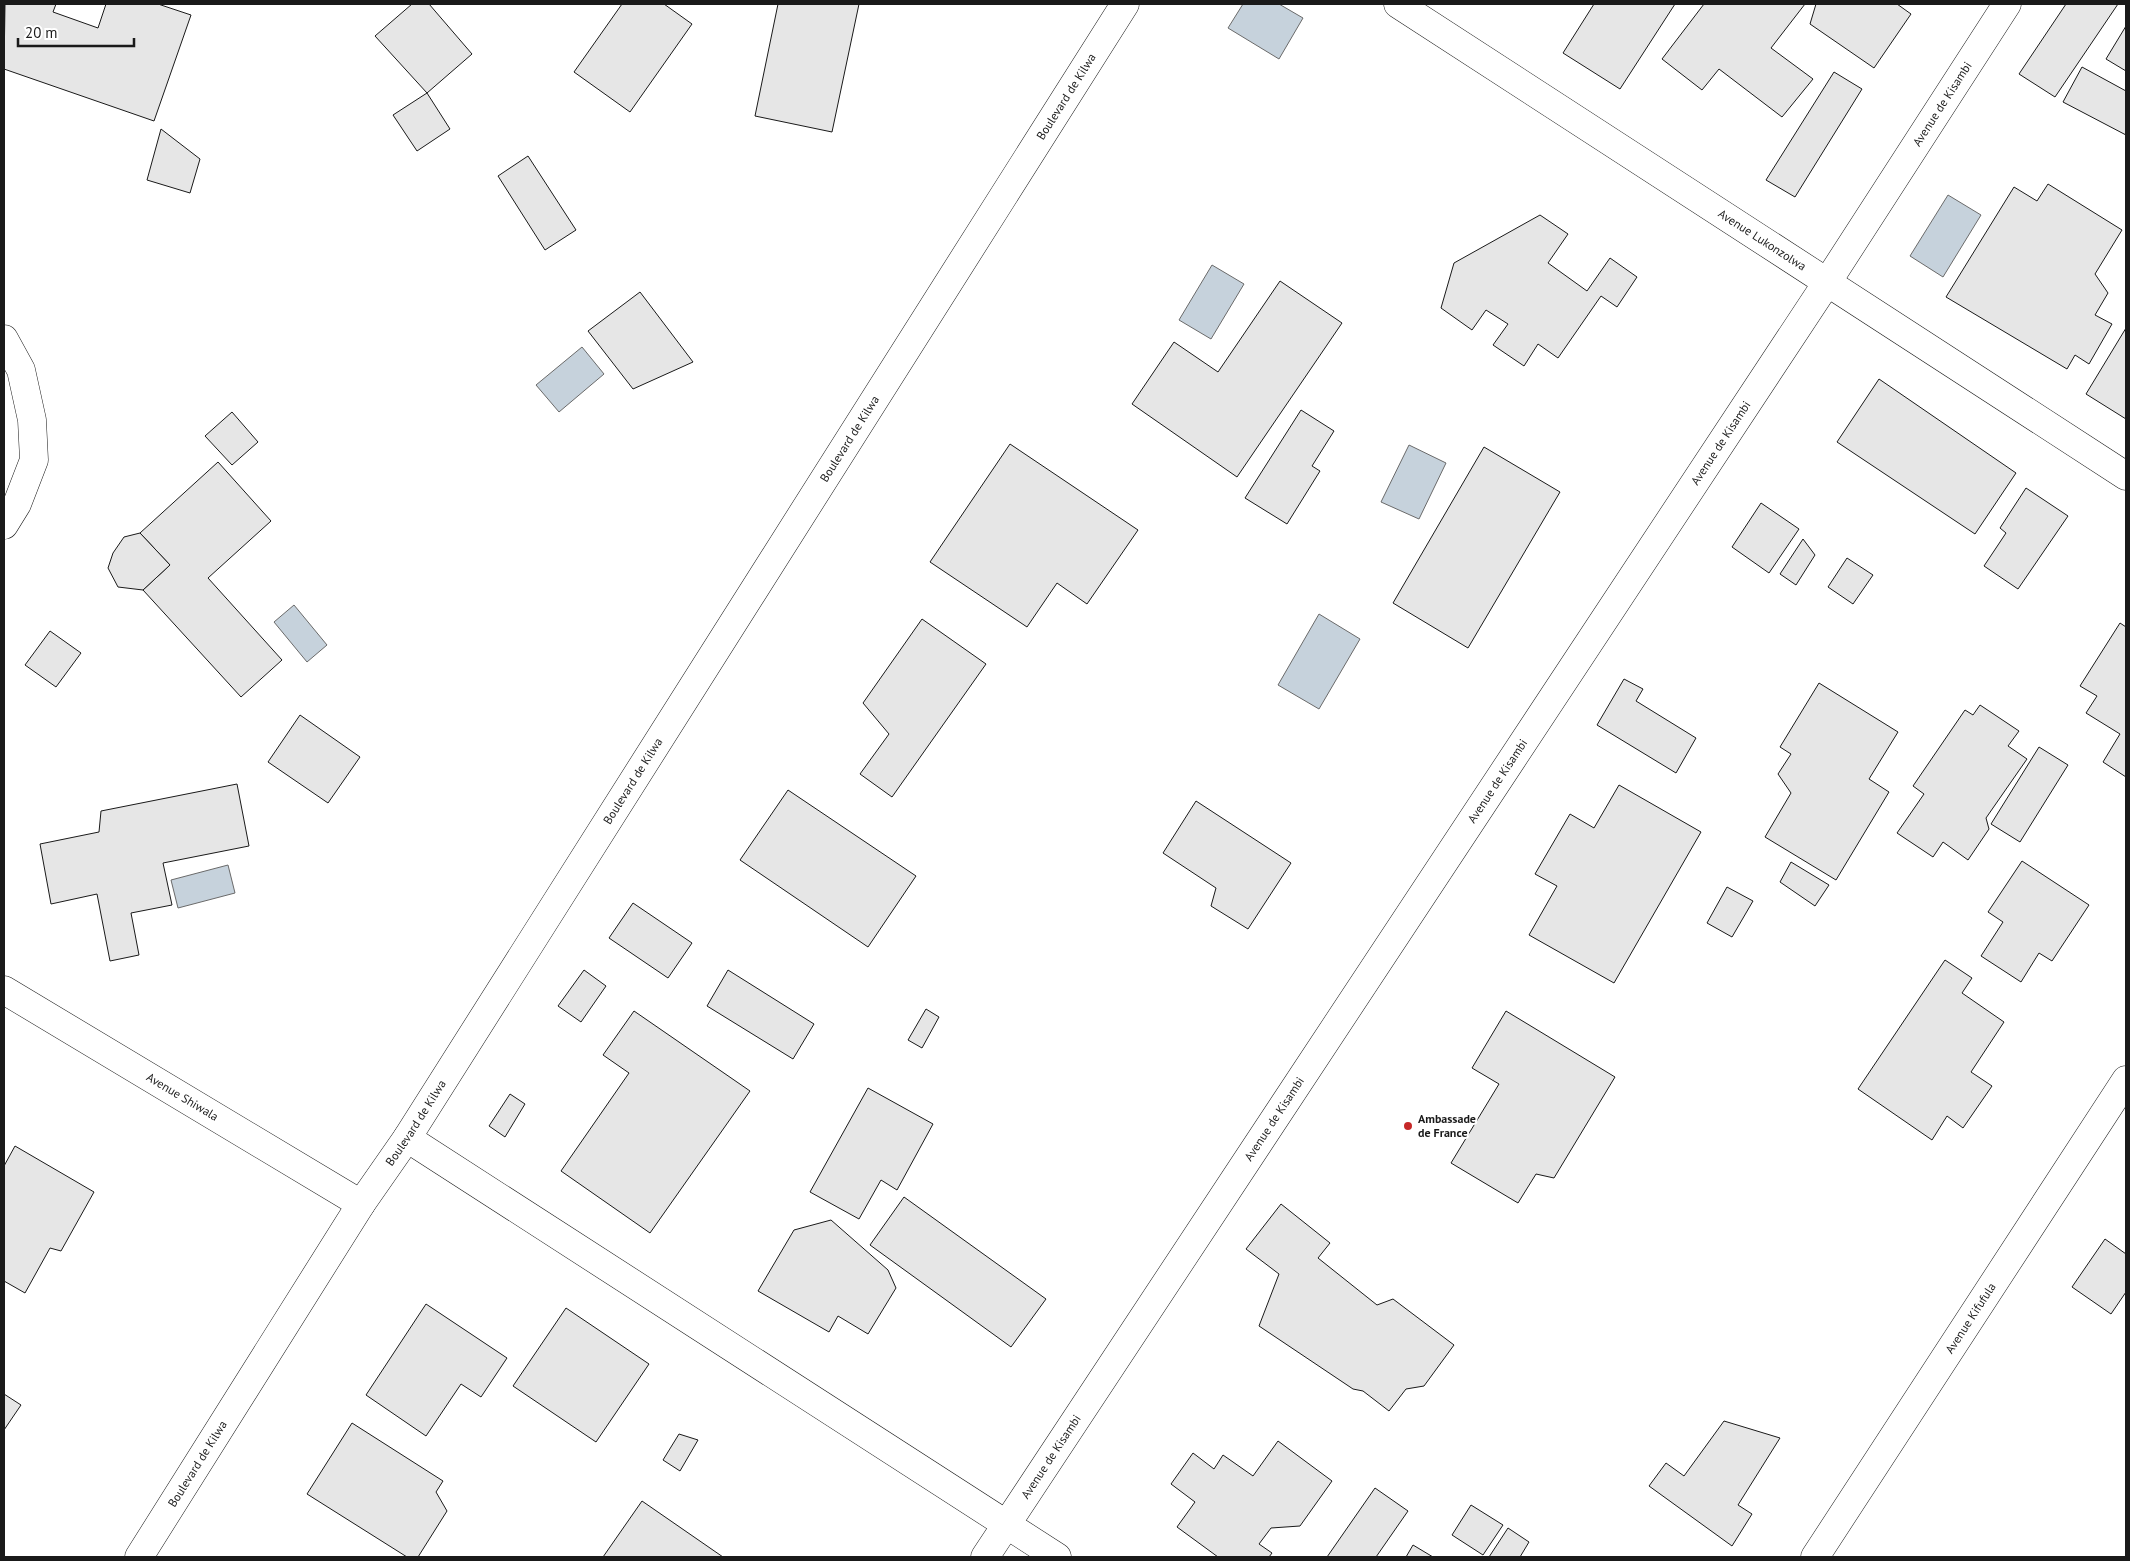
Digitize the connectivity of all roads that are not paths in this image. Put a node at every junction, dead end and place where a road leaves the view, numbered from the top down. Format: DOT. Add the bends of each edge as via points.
graph roads {
  1 [pos="1125,4"];
  2 [pos="1398,4"];
  3 [pos="2007,4"];
  4 [pos="1828,281"];
  5 [pos="4,339"];
  6 [pos="2126,476"];
  7 [pos="4,525"];
  8 [pos="4,990"];
  9 [pos="2126,1080"];
  10 [pos="407,1138"];
  11 [pos="361,1204"];
  12 [pos="1007,1525"];
  13 [pos="139,1557"];
  14 [pos="985,1557"];
  15 [pos="1056,1557"];
  16 [pos="1816,1557"];
  1 -- 10 [label="street, Boulevard de Kilwa"];
  2 -- 4 [label="street, Avenue Lukonzolwa"];
  3 -- 4 [label="street, Avenue de Kisambi"];
  4 -- 6 [label="street, Avenue Lukonzolwa"];
  4 -- 12 [label="street, Avenue de Kisambi"];
  5 -- 7 [label="street" via="20,370 32,420 34,460 17,504"];
  8 -- 11 [label="street, Avenue Shiwala"];
  9 -- 16 [label="street, Avenue Kifufula"];
  10 -- 11 [label="street, Boulevard de Kilwa"];
  10 -- 12 [label="street"];
  11 -- 13 [label="street, Boulevard de Kilwa"];
  12 -- 14 [label="street, Avenue de Kisambi"];
  12 -- 15 [label="street"];
}
